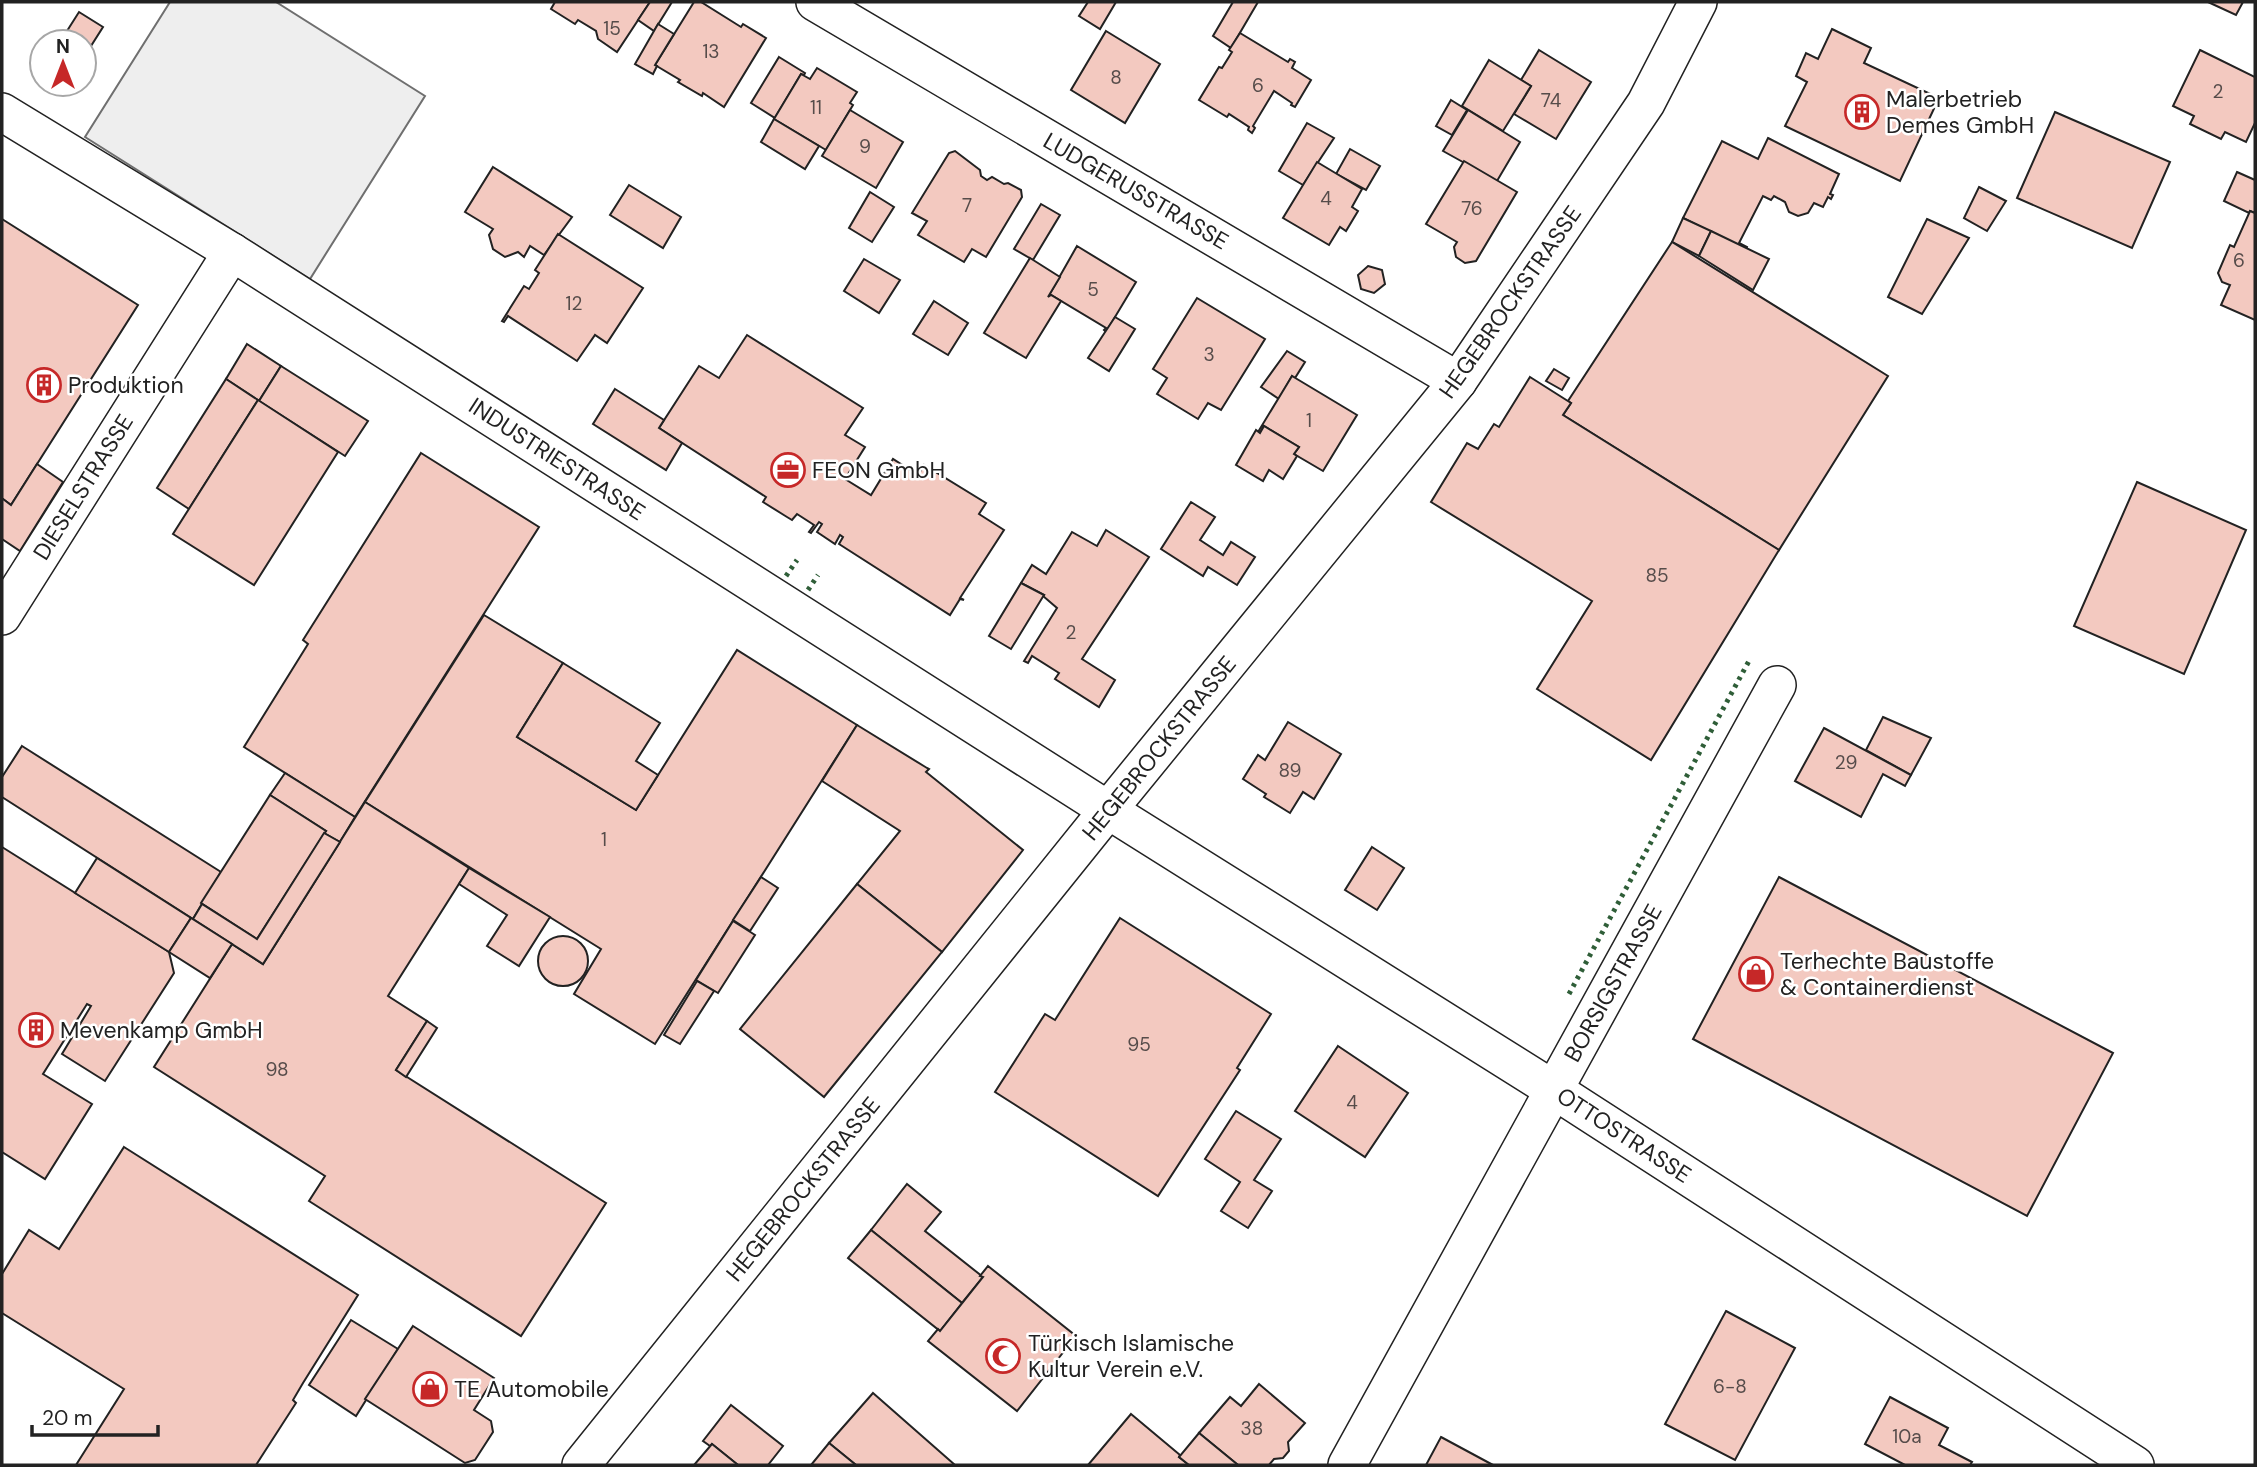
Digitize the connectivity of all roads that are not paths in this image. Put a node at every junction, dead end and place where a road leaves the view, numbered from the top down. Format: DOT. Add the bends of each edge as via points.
graph roads {
  1 [pos="815,2"];
  2 [pos="1698,2"];
  3 [pos="2,112"];
  4 [pos="232,252"];
  5 [pos="1458,380"];
  6 [pos="2,616"];
  7 [pos="1777,685"];
  8 [pos="1108,810"];
  9 [pos="1554,1090"];
  10 [pos="581,1465"];
  11 [pos="1347,1465"];
  12 [pos="2135,1465"];
  1 -- 5 [label="street, LUDGERUSSTRASSE"];
  2 -- 5 [label="street, HEGEBROCKSTRASSE" via="1646,103"];
  3 -- 4 [label="street, INDUSTRIESTRASSE"];
  4 -- 6 [label="street, DIESELSTRASSE"];
  4 -- 8 [label="street, INDUSTRIESTRASSE"];
  5 -- 8 [label="street, HEGEBROCKSTRASSE"];
  7 -- 9 [label="street, BORSIGSTRASSE"];
  8 -- 9 [label="street, OTTOSTRASSE"];
  8 -- 10 [label="street, HEGEBROCKSTRASSE"];
  9 -- 11 [label="street, BORSIGSTRASSE"];
  9 -- 12 [label="street, OTTOSTRASSE"];
}
